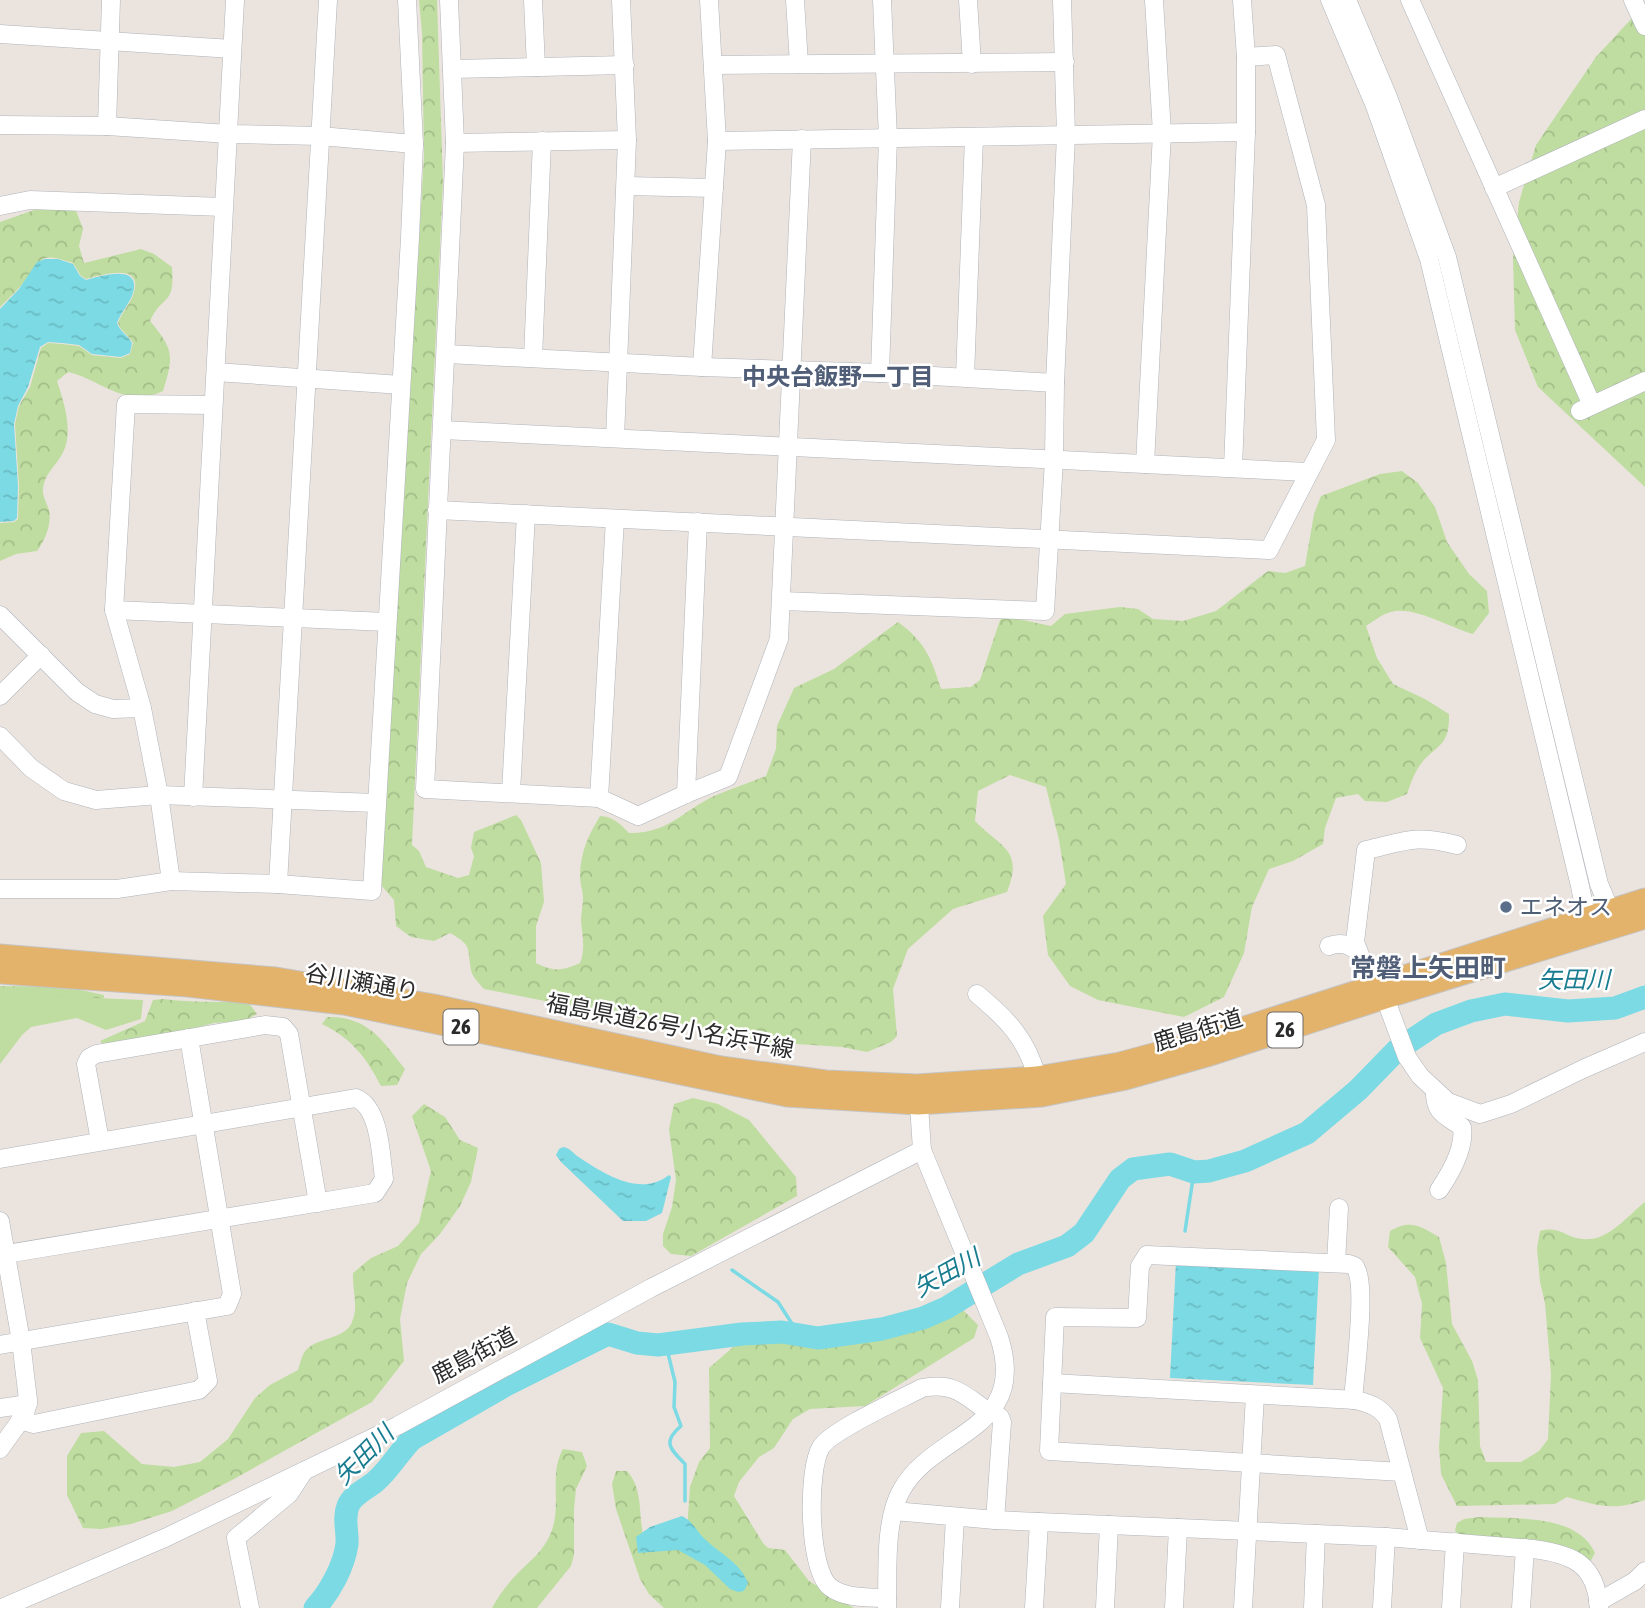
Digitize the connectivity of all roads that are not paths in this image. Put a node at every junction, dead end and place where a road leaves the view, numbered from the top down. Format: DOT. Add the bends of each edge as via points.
graph roads {
  1 [pos="111,0"];
  2 [pos="235,0"];
  3 [pos="328,0"];
  4 [pos="407,0"];
  5 [pos="449,0"];
  6 [pos="533,0"];
  7 [pos="621,0"];
  8 [pos="709,0"];
  9 [pos="795,0"];
  10 [pos="882,0"];
  11 [pos="968,0"];
  12 [pos="1062,0"];
  13 [pos="1154,0"];
  14 [pos="1242,0"];
  15 [pos="1330,0"];
  16 [pos="1347,0"];
  17 [pos="1410,0"];
  18 [pos="1633,0"];
  19 [pos="1645,26"];
  20 [pos="0,34"];
  21 [pos="109,41"];
  22 [pos="232,50"];
  23 [pos="1245,57"];
  24 [pos="1065,62"];
  25 [pos="799,64"];
  26 [pos="886,64"];
  27 [pos="972,64"];
  28 [pos="625,65"];
  29 [pos="713,65"];
  30 [pos="536,67"];
  31 [pos="452,69"];
  32 [pos="1645,119"];
  33 [pos="0,125"];
  34 [pos="107,126"];
  35 [pos="1246,132"];
  36 [pos="1162,133"];
  37 [pos="229,134"];
  38 [pos="1066,135"];
  39 [pos="320,136"];
  40 [pos="974,137"];
  41 [pos="888,138"];
  42 [pos="802,139"];
  43 [pos="627,140"];
  44 [pos="542,141"];
  45 [pos="717,141"];
  46 [pos="456,143"];
  47 [pos="414,144"];
  48 [pos="626,186"];
  49 [pos="714,188"];
  50 [pos="1494,188"];
  51 [pos="0,206"];
  52 [pos="223,207"];
  53 [pos="447,354"];
  54 [pos="533,358"];
  55 [pos="619,363"];
  56 [pos="702,367"];
  57 [pos="791,369"];
  58 [pos="216,372"];
  59 [pos="880,373"];
  60 [pos="965,377"];
  61 [pos="307,379"];
  62 [pos="1645,381"];
  63 [pos="1055,383"];
  64 [pos="401,385"];
  65 [pos="213,405"];
  66 [pos="442,430"];
  67 [pos="615,438"];
  68 [pos="788,447"];
  69 [pos="1054,460"];
  70 [pos="1145,464"];
  71 [pos="1233,468"];
  72 [pos="1308,472"];
  73 [pos="437,510"];
  74 [pos="526,514"];
  75 [pos="615,519"];
  76 [pos="698,523"];
  77 [pos="786,528"];
  78 [pos="1049,539"];
  79 [pos="782,601"];
  80 [pos="114,610"];
  81 [pos="203,613"];
  82 [pos="0,615"];
  83 [pos="293,620"];
  84 [pos="387,622"];
  85 [pos="41,655"];
  86 [pos="0,696"];
  87 [pos="142,708"];
  88 [pos="0,736"];
  89 [pos="511,792"];
  90 [pos="686,793"];
  91 [pos="159,794"];
  92 [pos="193,797"];
  93 [pos="599,798"];
  94 [pos="284,800"];
  95 [pos="376,803"];
  96 [pos="1457,845"];
  97 [pos="1355,863"];
  98 [pos="171,881"];
  99 [pos="1362,883"];
  100 [pos="278,884"];
  101 [pos="0,889"];
  102 [pos="1645,899"];
  103 [pos="1614,918"];
  104 [pos="1645,918"];
  105 [pos="1349,923"];
  106 [pos="1588,927"];
  107 [pos="1329,946"];
  108 [pos="1356,946"];
  109 [pos="0,955"];
  110 [pos="0,973"];
  111 [pos="1368,976"];
  112 [pos="977,994"];
  113 [pos="1385,998"];
  114 [pos="189,1038"];
  115 [pos="1645,1042"];
  116 [pos="1037,1077"];
  117 [pos="1436,1090"];
  118 [pos="918,1095"];
  119 [pos="302,1107"];
  120 [pos="203,1123"];
  121 [pos="100,1141"];
  122 [pos="922,1150"];
  123 [pos="0,1158"];
  124 [pos="1439,1191"];
  125 [pos="318,1203"];
  126 [pos="1339,1208"];
  127 [pos="219,1219"];
  128 [pos="0,1221"];
  129 [pos="3,1254"];
  130 [pos="1336,1262"];
  131 [pos="195,1311"];
  132 [pos="21,1341"];
  133 [pos="0,1345"];
  134 [pos="1052,1384"];
  135 [pos="1255,1395"];
  136 [pos="1353,1400"];
  137 [pos="0,1408"];
  138 [pos="24,1412"];
  139 [pos="995,1415"];
  140 [pos="0,1449"];
  141 [pos="1252,1462"];
  142 [pos="304,1470"];
  143 [pos="1402,1472"];
  144 [pos="894,1511"];
  145 [pos="955,1517"];
  146 [pos="995,1520"];
  147 [pos="1039,1522"];
  148 [pos="1109,1525"];
  149 [pos="1178,1528"];
  150 [pos="1248,1531"];
  151 [pos="1316,1534"];
  152 [pos="1386,1537"];
  153 [pos="1420,1539"];
  154 [pos="1455,1542"];
  155 [pos="1525,1548"];
  156 [pos="1645,1571"];
  157 [pos="887,1603"];
  158 [pos="1599,1605"];
  159 [pos="2,1608"];
  160 [pos="250,1608"];
  161 [pos="950,1608"];
  162 [pos="1034,1608"];
  163 [pos="1105,1608"];
  164 [pos="1174,1608"];
  165 [pos="1243,1608"];
  166 [pos="1312,1608"];
  167 [pos="1382,1608"];
  168 [pos="1451,1608"];
  169 [pos="1521,1608"];
  1 -- 21 [label="street"];
  2 -- 22 [label="street"];
  3 -- 39 [label="street"];
  4 -- 47 [label="street"];
  5 -- 31 [label="street"];
  6 -- 30 [label="street"];
  7 -- 28 [label="street"];
  8 -- 29 [label="street"];
  9 -- 25 [label="street"];
  10 -- 26 [label="street"];
  11 -- 27 [label="street"];
  12 -- 24 [label="street"];
  13 -- 36 [label="street"];
  14 -- 23 [label="street"];
  15 -- 106 [label="street" via="1376,106 1429,259"];
  16 -- 103 [label="street" via="1447,257 1600,884"];
  17 -- 50 [label="street"];
  18 -- 19 [label="street"];
  20 -- 21 [label="street"];
  21 -- 22 [label="street"];
  21 -- 34 [label="street"];
  22 -- 37 [label="street"];
  23 -- 35 [label="street"];
  23 -- 72 [label="street" via="1276,55 1316,205 1326,440"];
  24 -- 27 [label="street"];
  24 -- 38 [label="street"];
  25 -- 26 [label="street"];
  25 -- 29 [label="street"];
  26 -- 27 [label="street"];
  26 -- 41 [label="street"];
  28 -- 30 [label="street"];
  28 -- 43 [label="street"];
  29 -- 45 [label="street"];
  30 -- 31 [label="street"];
  31 -- 46 [label="street"];
  32 -- 50 [label="street"];
  33 -- 34 [label="street"];
  34 -- 37 [label="street"];
  35 -- 36 [label="street"];
  35 -- 71 [label="street"];
  36 -- 38 [label="street"];
  36 -- 70 [label="street"];
  37 -- 39 [label="street"];
  37 -- 52 [label="street"];
  38 -- 40 [label="street"];
  38 -- 63 [label="street"];
  39 -- 47 [label="street"];
  39 -- 61 [label="street"];
  40 -- 41 [label="street"];
  40 -- 60 [label="street"];
  41 -- 42 [label="street"];
  41 -- 59 [label="street"];
  42 -- 45 [label="street"];
  42 -- 57 [label="street"];
  43 -- 44 [label="street"];
  43 -- 48 [label="street"];
  44 -- 46 [label="street"];
  44 -- 54 [label="street"];
  45 -- 49 [label="street"];
  46 -- 53 [label="street"];
  47 -- 64 [label="street"];
  48 -- 49 [label="street"];
  48 -- 55 [label="street"];
  49 -- 56 [label="street"];
  50 -- 62 [label="street" via="1586,408"];
  51 -- 52 [label="street" via="30,200"];
  52 -- 58 [label="street"];
  53 -- 54 [label="street"];
  53 -- 66 [label="street"];
  54 -- 55 [label="street"];
  55 -- 56 [label="street"];
  55 -- 67 [label="street"];
  56 -- 57 [label="street"];
  57 -- 59 [label="street"];
  57 -- 68 [label="street"];
  58 -- 61 [label="street"];
  58 -- 65 [label="street"];
  59 -- 60 [label="street"];
  60 -- 63 [label="street"];
  61 -- 64 [label="street"];
  61 -- 83 [label="street"];
  63 -- 69 [label="street"];
  64 -- 84 [label="street"];
  65 -- 80 [label="street" via="126,404"];
  65 -- 81 [label="street"];
  66 -- 67 [label="street"];
  66 -- 73 [label="street"];
  67 -- 68 [label="street"];
  68 -- 69 [label="street"];
  68 -- 77 [label="street"];
  69 -- 70 [label="street"];
  69 -- 78 [label="street"];
  70 -- 71 [label="street"];
  71 -- 72 [label="street"];
  72 -- 78 [label="street" via="1269,550"];
  73 -- 74 [label="street"];
  73 -- 89 [label="street" via="425,789"];
  74 -- 75 [label="street"];
  74 -- 89 [label="street"];
  75 -- 76 [label="street"];
  75 -- 93 [label="street"];
  76 -- 77 [label="street"];
  76 -- 90 [label="street"];
  77 -- 78 [label="street"];
  77 -- 79 [label="street"];
  78 -- 79 [label="street" via="1045,611"];
  79 -- 90 [label="street" via="779,639 728,777"];
  80 -- 81 [label="street"];
  80 -- 87 [label="street"];
  81 -- 83 [label="street"];
  81 -- 92 [label="street"];
  82 -- 85 [label="street"];
  83 -- 84 [label="street"];
  83 -- 94 [label="street"];
  84 -- 95 [label="street"];
  85 -- 86 [label="street"];
  85 -- 87 [label="street" via="95,704"];
  87 -- 91 [label="street"];
  88 -- 91 [label="street" via="31,768 64,791 96,800"];
  89 -- 93 [label="street"];
  90 -- 93 [label="street" via="638,816"];
  91 -- 92 [label="street"];
  91 -- 98 [label="street"];
  92 -- 94 [label="street"];
  94 -- 95 [label="street"];
  94 -- 100 [label="street"];
  95 -- 100 [label="street" via="372,891"];
  96 -- 99 [label="street" via="1424,838 1377,845 1366,850"];
  97 -- 99 [label="street"];
  98 -- 100 [label="street"];
  98 -- 101 [label="street" via="117,890"];
  99 -- 108 [label="street"];
  102 -- 103 [label="main road, 福島県道26号小名浜平線 / 26"];
  103 -- 104 [label="main road, 26"];
  103 -- 106 [label="main road, 福島県道26号小名浜平線 / 26"];
  105 -- 108 [label="street"];
  106 -- 113 [label="main road, 鹿島街道 / 26"];
  106 -- 116 [label="main road, 福島県道26号小名浜平線 / 26" via="1201,1041 1120,1063"];
  107 -- 108 [label="street"];
  108 -- 111 [label="street"];
  109 -- 118 [label="main road, 福島県道26号小名浜平線 / 26" via="276,978 435,1005 721,1067"];
  110 -- 118 [label="main road, 谷川瀬通り / 26" via="188,986 344,1004 787,1096"];
  112 -- 116 [label="street" via="1014,1027"];
  113 -- 117 [label="street" via="1407,1057"];
  113 -- 118 [label="main road, 鹿島街道 / 26" via="1207,1056 1042,1097"];
  114 -- 119 [label="street" via="265,1025 283,1027 289,1034"];
  114 -- 120 [label="street"];
  114 -- 121 [label="street" via="89,1058 86,1064"];
  115 -- 117 [label="street" via="1480,1114 1448,1101"];
  116 -- 118 [label="main road, 福島県道26号小名浜平線 / 26"];
  117 -- 124 [label="street" via="1434,1102 1441,1114 1463,1132"];
  118 -- 122 [label="street"];
  119 -- 120 [label="street"];
  119 -- 125 [label="street"];
  119 -- 125 [label="street" via="356,1097 376,1123 384,1179 375,1193"];
  120 -- 121 [label="street"];
  120 -- 127 [label="street"];
  121 -- 123 [label="street"];
  122 -- 139 [label="street" via="1002,1348 1004,1376"];
  122 -- 142 [label="street, 鹿島街道" via="651,1288 397,1426"];
  125 -- 127 [label="street"];
  126 -- 130 [label="street"];
  127 -- 129 [label="street"];
  127 -- 131 [label="street" via="232,1294 227,1306"];
  128 -- 129 [label="street"];
  129 -- 132 [label="street"];
  130 -- 134 [label="street" via="1147,1255 1140,1266 1137,1318 1055,1317"];
  130 -- 136 [label="street" via="1354,1266 1359,1273"];
  131 -- 132 [label="street"];
  131 -- 138 [label="street" via="208,1381 199,1390 34,1424"];
  132 -- 133 [label="street"];
  132 -- 138 [label="street" via="28,1382"];
  134 -- 135 [label="street"];
  134 -- 141 [label="street" via="1049,1451"];
  135 -- 136 [label="street"];
  135 -- 141 [label="street"];
  136 -- 143 [label="street" via="1382,1410"];
  137 -- 138 [label="street"];
  138 -- 140 [label="street"];
  139 -- 144 [label="street" via="909,1478"];
  139 -- 146 [label="street" via="1002,1422"];
  139 -- 157 [label="street" via="952,1387 936,1385 841,1431 820,1448 815,1463 812,1536 820,1572 827,1585 839,1593"];
  141 -- 143 [label="street"];
  141 -- 150 [label="street"];
  142 -- 159 [label="street, 鹿島街道" via="167,1537"];
  142 -- 160 [label="street" via="289,1494 236,1538"];
  143 -- 153 [label="street"];
  144 -- 145 [label="street"];
  144 -- 157 [label="street"];
  145 -- 146 [label="street"];
  145 -- 161 [label="street"];
  146 -- 147 [label="street"];
  147 -- 148 [label="street"];
  147 -- 162 [label="street"];
  148 -- 149 [label="street"];
  148 -- 163 [label="street"];
  149 -- 150 [label="street"];
  149 -- 164 [label="street"];
  150 -- 151 [label="street"];
  150 -- 165 [label="street"];
  151 -- 152 [label="street"];
  151 -- 166 [label="street"];
  152 -- 153 [label="street"];
  152 -- 167 [label="street"];
  153 -- 154 [label="street"];
  154 -- 155 [label="street"];
  154 -- 168 [label="street"];
  155 -- 158 [label="street" via="1558,1552 1579,1562 1594,1582"];
  155 -- 169 [label="street"];
  156 -- 158 [label="street"];
}
